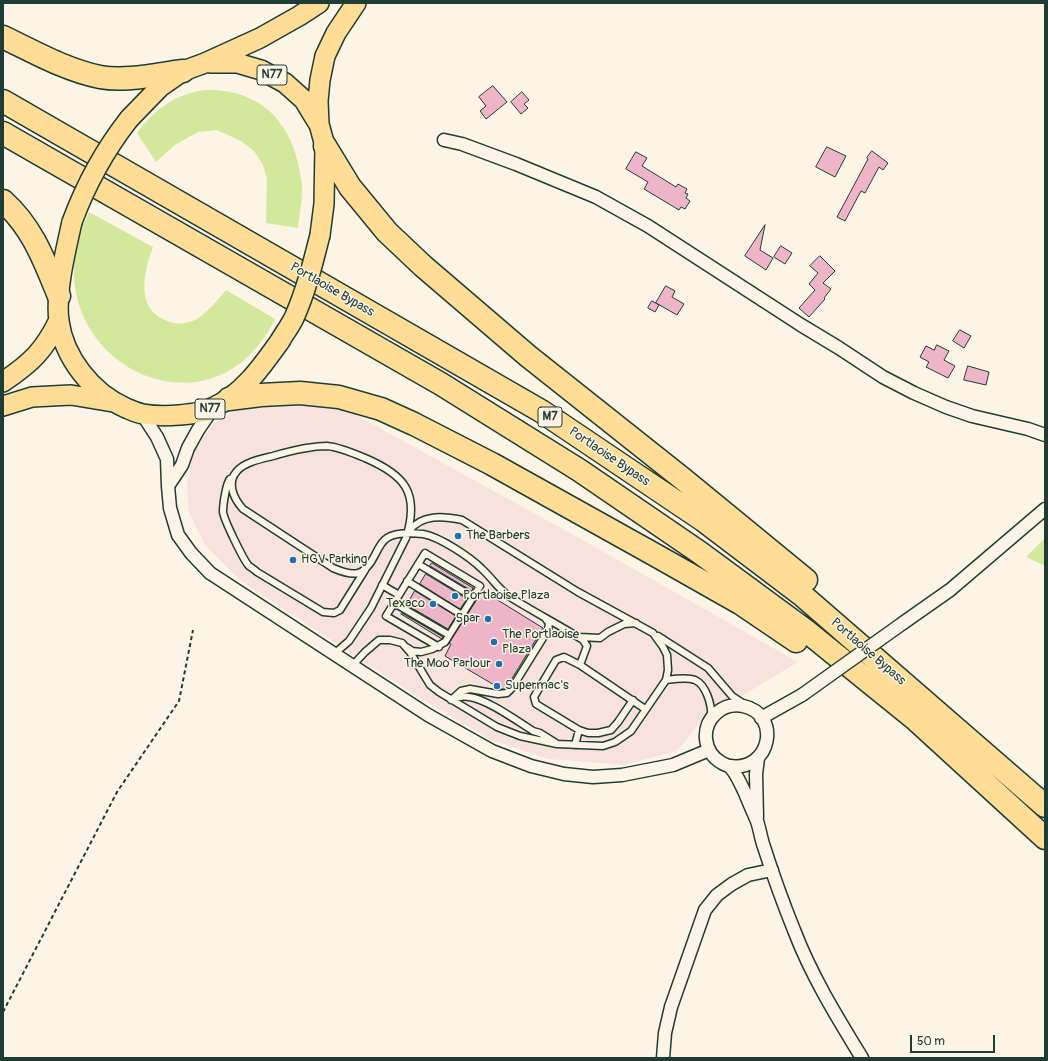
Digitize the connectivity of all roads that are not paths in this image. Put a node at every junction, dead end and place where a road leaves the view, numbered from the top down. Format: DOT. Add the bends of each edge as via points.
graph roads {
  1 [pos="319,3"];
  2 [pos="356,3"];
  3 [pos="3,37"];
  4 [pos="205,63"];
  5 [pos="184,71"];
  6 [pos="3,101"];
  7 [pos="319,124"];
  8 [pos="3,133"];
  9 [pos="444,140"];
  10 [pos="325,146"];
  11 [pos="3,201"];
  12 [pos="59,296"];
  13 [pos="59,320"];
  14 [pos="3,382"];
  15 [pos="114,403"];
  16 [pos="221,403"];
  17 [pos="3,406"];
  18 [pos="142,414"];
  19 [pos="1045,435"];
  20 [pos="236,471"];
  21 [pos="168,486"];
  22 [pos="1045,509"];
  23 [pos="407,534"];
  24 [pos="418,564"];
  25 [pos="367,568"];
  26 [pos="407,581"];
  27 [pos="382,585"];
  28 [pos="399,595"];
  29 [pos="473,597"];
  30 [pos="394,603"];
  31 [pos="462,615"];
  32 [pos="545,618"];
  33 [pos="636,623"];
  34 [pos="653,633"];
  35 [pos="449,635"];
  36 [pos="578,637"];
  37 [pos="402,643"];
  38 [pos="439,646"];
  39 [pos="334,654"];
  40 [pos="580,665"];
  41 [pos="352,666"];
  42 [pos="666,680"];
  43 [pos="451,700"];
  44 [pos="633,700"];
  45 [pos="751,709"];
  46 [pos="645,710"];
  47 [pos="761,718"];
  48 [pos="710,720"];
  49 [pos="579,730"];
  50 [pos="557,744"];
  51 [pos="575,745"];
  52 [pos="709,750"];
  53 [pos="758,758"];
  54 [pos="730,766"];
  55 [pos="1045,791"];
  56 [pos="1045,806"];
  57 [pos="757,822"];
  58 [pos="1045,838"];
  59 [pos="1045,843"];
  60 [pos="772,870"];
  61 [pos="853,1043"];
  62 [pos="663,1058"];
  63 [pos="858,1058"];
  64 [pos="862,1058"];
  1 -- 4 [label="main road, N77" via="260,38"];
  2 -- 7 [label="main road, N77" via="336,33 325,56 318,94"];
  3 -- 5 [label="highway" via="66,66 101,77 129,78"];
  4 -- 5 [label="main road, N77"];
  4 -- 7 [label="main road, N77" via="237,63 261,70 285,83 304,100"];
  5 -- 12 [label="main road, N77, bridge" via="160,87 129,119 95,168 72,222"];
  6 -- 56 [label="highway, Portlaoise Bypass / M7" via="541,411 703,520 802,595"];
  7 -- 10 [label="main road, N77"];
  8 -- 58 [label="highway, Portlaoise Bypass / M7" via="441,384 579,470 805,630 915,720"];
  9 -- 19 [label="street" via="516,164 596,197 648,226 801,326 906,389 959,412"];
  10 -- 16 [label="main road, N77, bridge" via="324,204 320,235 294,319 261,367"];
  10 -- 55 [label="highway" via="350,187 387,232 423,266 528,356 683,478 828,599"];
  11 -- 12 [label="highway" via="14,211 34,238"];
  12 -- 13 [label="main road, N77"];
  13 -- 14 [label="main road, N77" via="50,338 35,357"];
  13 -- 15 [label="main road, N77" via="71,358 85,377"];
  15 -- 17 [label="main road, N77" via="71,395 32,397"];
  15 -- 18 [label="main road, N77"];
  16 -- 18 [label="main road, N77" via="192,414"];
  16 -- 21 [label="street" via="198,430 182,465"];
  16 -- 59 [label="highway" via="261,395 300,393 339,397 381,409 492,464 740,603 797,642 871,698"];
  18 -- 21 [label="street" via="167,459"];
  20 -- 23 [label="lane" via="258,460 307,448 329,446 352,452 388,470 400,478 407,487 411,519"];
  20 -- 25 [label="lane" via="231,484 243,509 333,568 356,574"];
  20 -- 25 [label="lane" via="228,481 223,512 249,566 323,612 329,613 340,610"];
  21 -- 39 [label="street" via="170,508 178,535 190,554 210,573"];
  22 -- 47 [label="street, bridge" via="950,590 802,695"];
  23 -- 25 [label="lane" via="393,535 382,542"];
  23 -- 27 [label="lane"];
  23 -- 32 [label="lane" via="424,534 437,538 482,569 509,596"];
  23 -- 33 [label="lane" via="420,521 445,516 462,520 578,592"];
  24 -- 26 [label="lane"];
  24 -- 29 [label="lane"];
  24 -- 29 [label="lane" via="425,553 480,586"];
  26 -- 28 [label="lane"];
  26 -- 31 [label="lane"];
  27 -- 28 [label="lane"];
  27 -- 39 [label="lane" via="371,608 349,641"];
  28 -- 30 [label="lane"];
  29 -- 31 [label="lane"];
  30 -- 35 [label="lane"];
  30 -- 38 [label="lane" via="386,616"];
  31 -- 35 [label="lane"];
  32 -- 36 [label="lane"];
  32 -- 43 [label="lane" via="549,623 548,630 507,693 470,689 460,691"];
  33 -- 34 [label="lane"];
  33 -- 36 [label="lane" via="624,624 600,638"];
  34 -- 42 [label="lane" via="667,655"];
  34 -- 45 [label="lane" via="708,668 732,696"];
  35 -- 38 [label="lane"];
  36 -- 40 [label="lane" via="584,640 587,646"];
  37 -- 38 [label="lane" via="412,650 421,652"];
  37 -- 41 [label="lane" via="379,640"];
  37 -- 43 [label="lane" via="430,685"];
  39 -- 41 [label="street"];
  40 -- 44 [label="lane"];
  40 -- 49 [label="lane" via="564,657 556,660 534,697 536,704"];
  41 -- 52 [label="street" via="428,715 492,751 531,766 564,774 622,775 647,771 672,765"];
  42 -- 46 [label="lane"];
  42 -- 48 [label="lane" via="696,680 706,692 712,709"];
  43 -- 50 [label="lane" via="497,727 520,736"];
  43 -- 50 [label="lane" via="470,697 481,700"];
  44 -- 46 [label="lane"];
  44 -- 49 [label="lane" via="611,730 588,733"];
  45 -- 47 [label="street"];
  45 -- 48 [label="street" via="739,706 726,707"];
  46 -- 51 [label="lane" via="631,731 615,742 603,746"];
  47 -- 53 [label="street" via="767,736 765,748"];
  48 -- 52 [label="street" via="706,734"];
  49 -- 51 [label="lane"];
  50 -- 51 [label="lane"];
  52 -- 54 [label="street" via="718,761"];
  53 -- 54 [label="street" via="748,765"];
  53 -- 57 [label="street"];
  54 -- 57 [label="street"];
  57 -- 60 [label="street"];
  60 -- 61 [label="street" via="794,932 821,990"];
  60 -- 62 [label="street" via="748,875 732,884 717,895 704,910 671,1007"];
  61 -- 63 [label="street"];
  61 -- 64 [label="street"];
}
